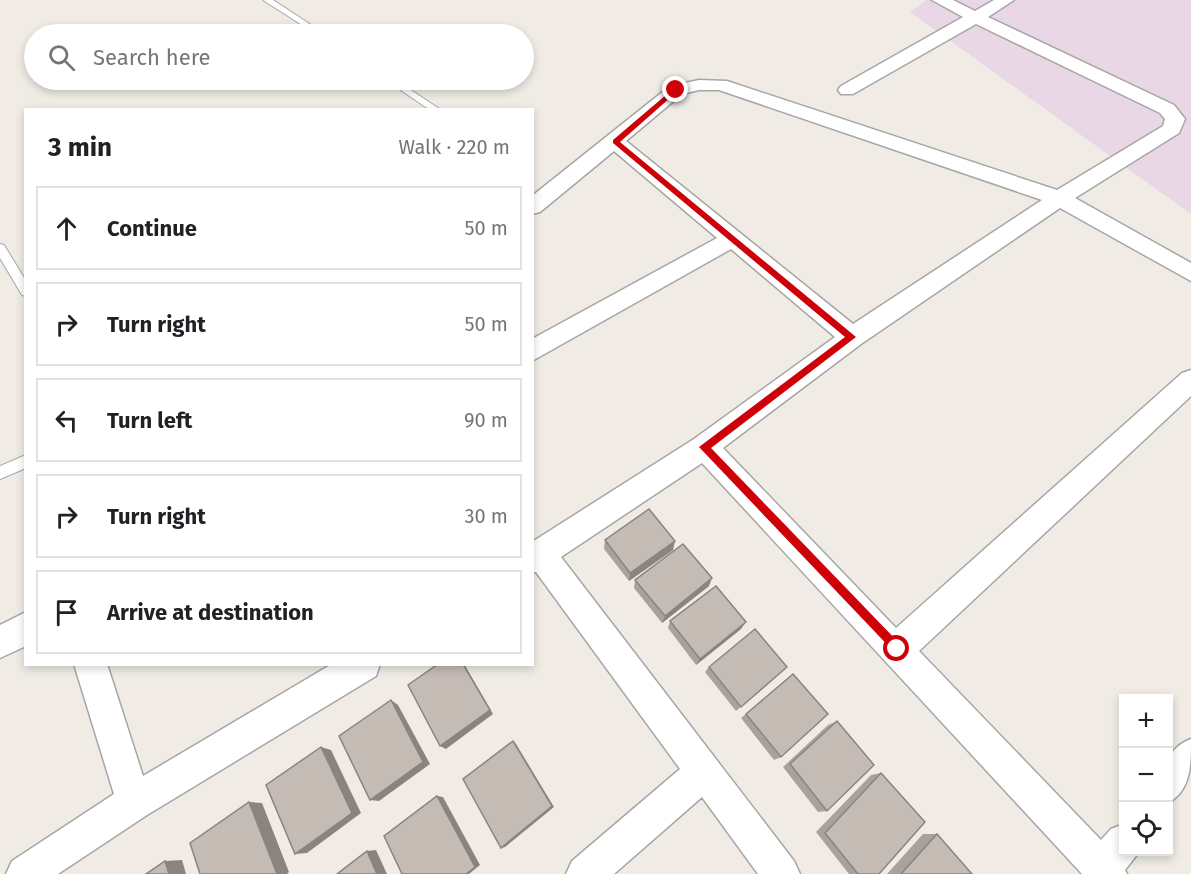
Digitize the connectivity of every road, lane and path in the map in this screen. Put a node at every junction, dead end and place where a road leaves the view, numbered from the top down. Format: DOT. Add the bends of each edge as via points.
graph roads {
  1 [pos="267,0"];
  2 [pos="940,0"];
  3 [pos="1006,0"];
  4 [pos="976,17"];
  5 [pos="305,24"];
  6 [pos="406,90"];
  7 [pos="847,90"];
  8 [pos="434,108"];
  9 [pos="615,142"];
  10 [pos="1059,198"];
  11 [pos="534,205"];
  12 [pos="732,239"];
  13 [pos="0,248"];
  14 [pos="1191,273"];
  15 [pos="24,289"];
  16 [pos="852,337"];
  17 [pos="534,350"];
  18 [pos="1191,380"];
  19 [pos="704,447"];
  20 [pos="24,462"];
  21 [pos="0,473"];
  22 [pos="537,556"];
  23 [pos="24,629"];
  24 [pos="0,642"];
  25 [pos="897,649"];
  26 [pos="91,666"];
  27 [pos="361,666"];
  28 [pos="1191,756"];
  29 [pos="705,771"];
  30 [pos="1173,779"];
  31 [pos="134,802"];
  32 [pos="1111,861"];
  33 [pos="25,874"];
  34 [pos="585,874"];
  35 [pos="781,874"];
  1 -- 5 [label="lane"];
  2 -- 4 [label="street"];
  3 -- 4 [label="street"];
  4 -- 7 [label="street"];
  4 -- 10 [label="street" via="1147,98 1167,109 1175,119 1172,129"];
  6 -- 8 [label="lane"];
  9 -- 10 [label="street" via="676,90 721,85"];
  9 -- 11 [label="street"];
  9 -- 12 [label="street"];
  10 -- 14 [label="street"];
  10 -- 16 [label="street"];
  12 -- 16 [label="street"];
  12 -- 17 [label="street"];
  13 -- 15 [label="lane"];
  16 -- 19 [label="street"];
  18 -- 25 [label="street"];
  19 -- 22 [label="street"];
  19 -- 25 [label="street"];
  20 -- 21 [label="lane"];
  22 -- 29 [label="street"];
  23 -- 24 [label="street"];
  25 -- 32 [label="street"];
  26 -- 31 [label="street"];
  27 -- 31 [label="street"];
  28 -- 30 [label="street"];
  29 -- 34 [label="street"];
  29 -- 35 [label="street"];
  31 -- 33 [label="street"];
}
